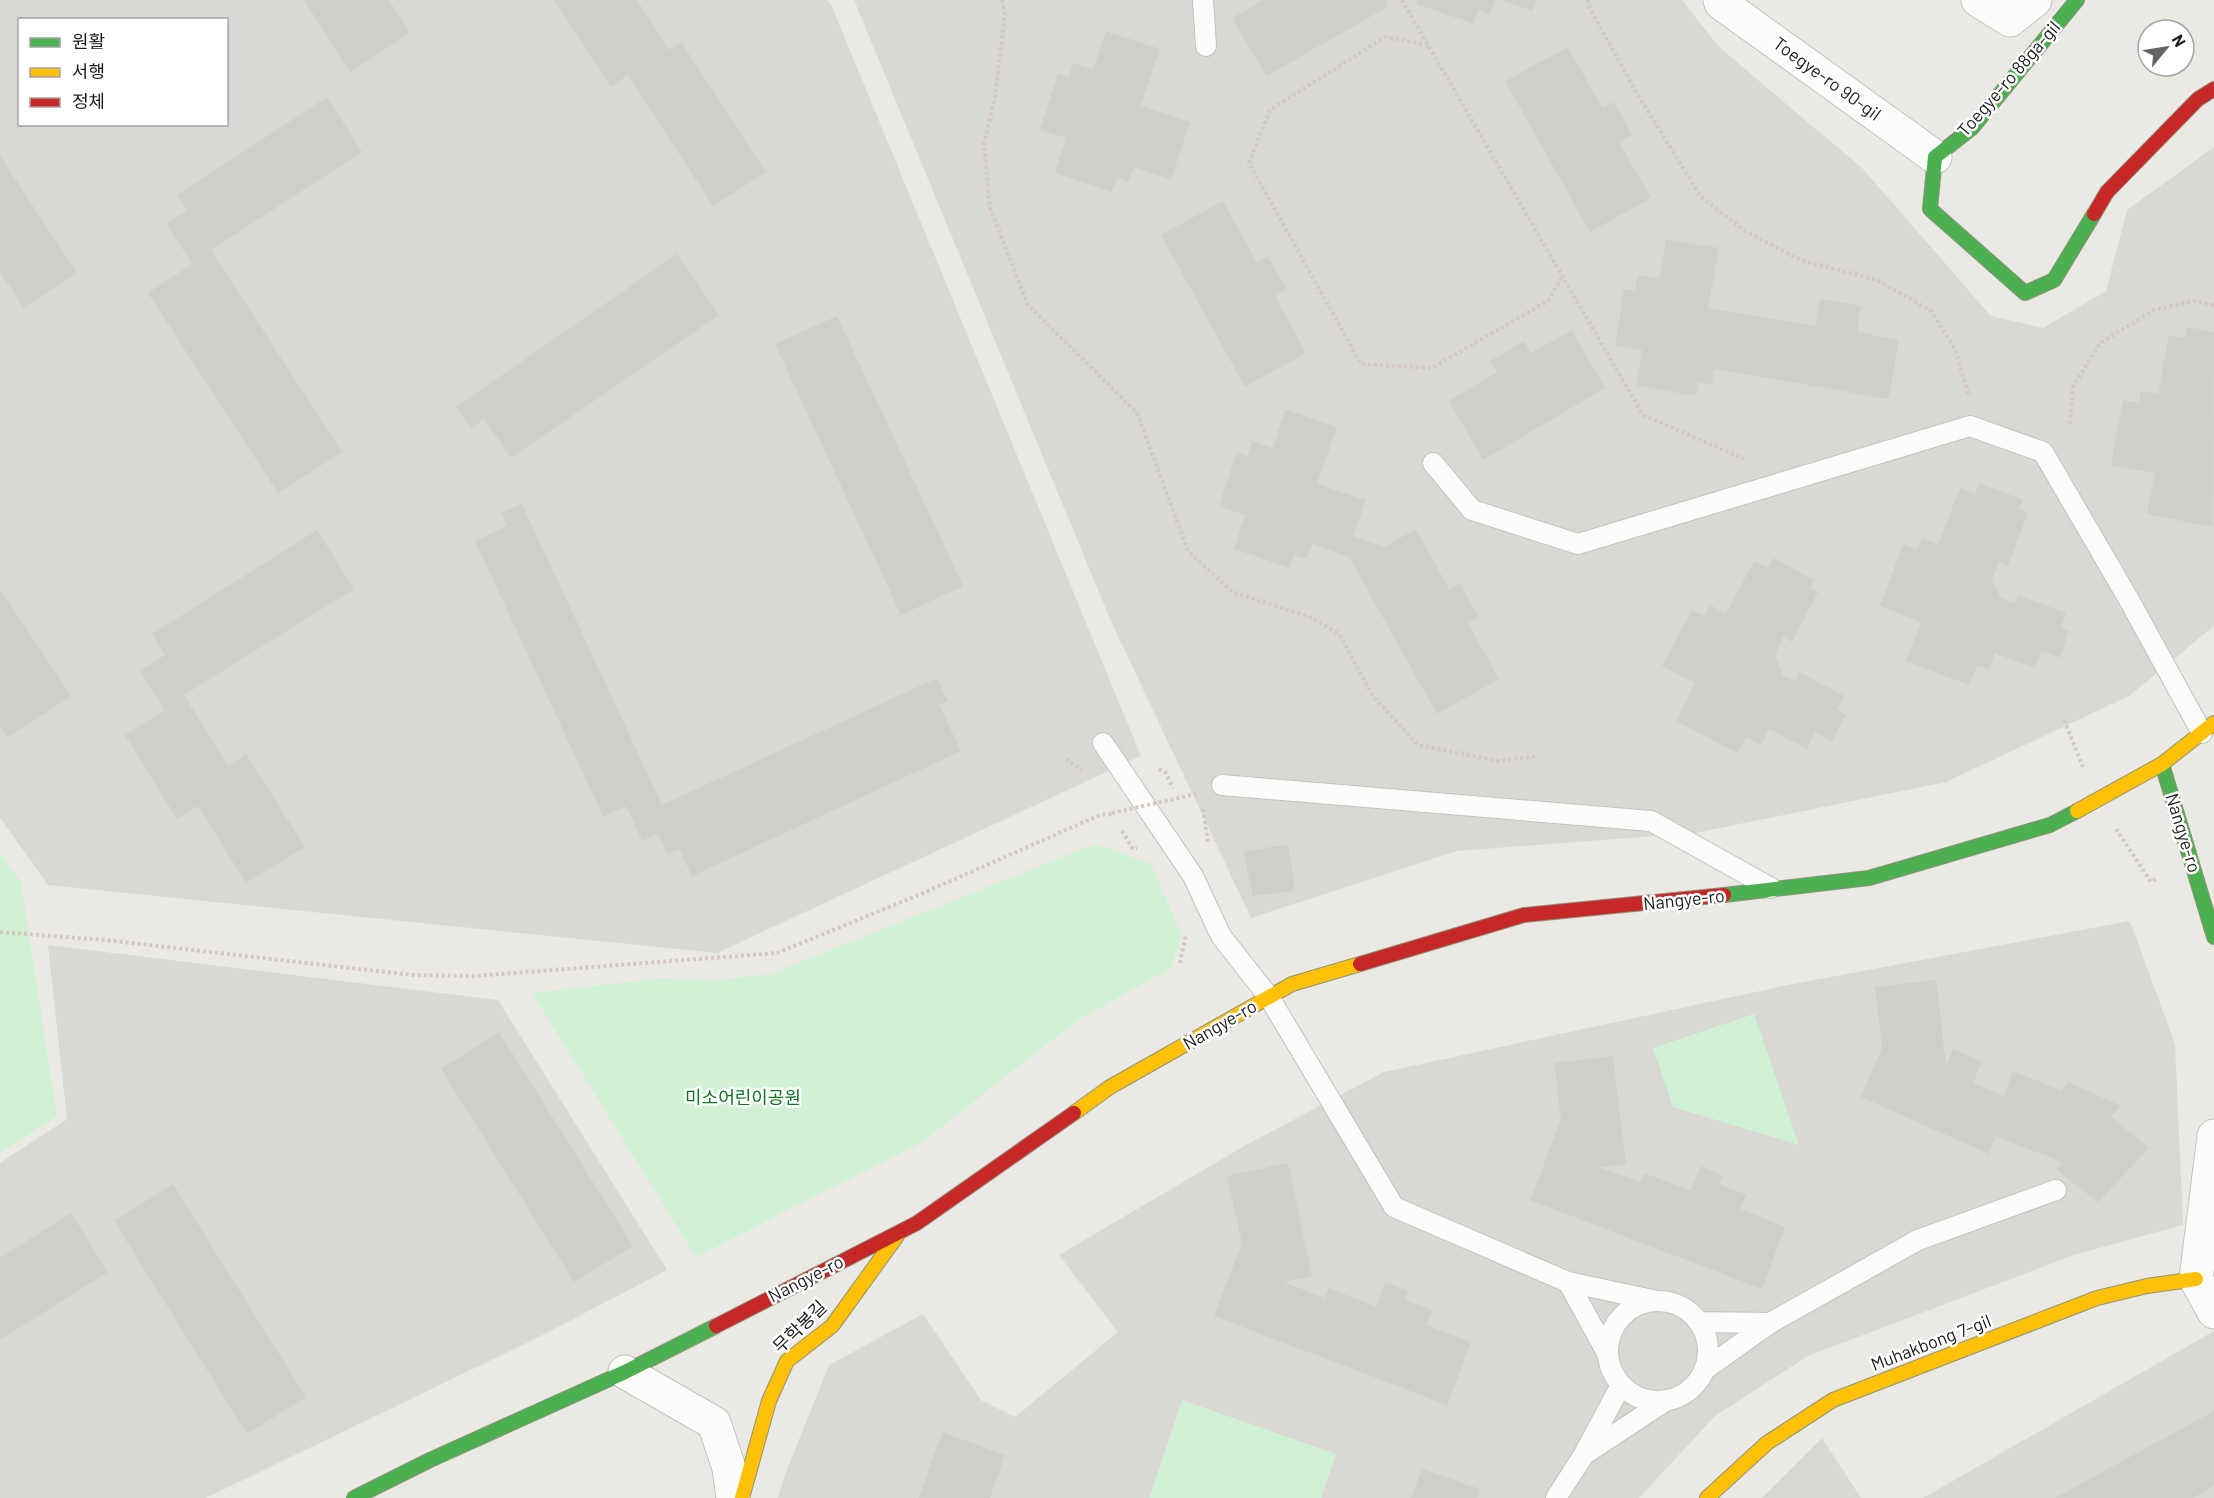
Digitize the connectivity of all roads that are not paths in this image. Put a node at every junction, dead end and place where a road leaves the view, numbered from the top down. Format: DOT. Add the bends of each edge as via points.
graph roads {
  1 [pos="1203,0"];
  2 [pos="1720,0"];
  3 [pos="1978,0"];
  4 [pos="2035,0"];
  5 [pos="2077,0"];
  6 [pos="1206,46"];
  7 [pos="2214,89"];
  8 [pos="1935,157"];
  9 [pos="1433,463"];
  10 [pos="2208,728"];
  11 [pos="1102,742"];
  12 [pos="2162,764"];
  13 [pos="1222,785"];
  14 [pos="1773,890"];
  15 [pos="2214,937"];
  16 [pos="1269,997"];
  17 [pos="2214,1136"];
  18 [pos="2056,1190"];
  19 [pos="901,1231"];
  20 [pos="2196,1279"];
  21 [pos="1568,1282"];
  22 [pos="1657,1301"];
  23 [pos="2214,1312"];
  24 [pos="1699,1322"];
  25 [pos="1770,1323"];
  26 [pos="1608,1355"];
  27 [pos="1704,1370"];
  28 [pos="625,1372"];
  29 [pos="1621,1385"];
  30 [pos="1666,1400"];
  31 [pos="1583,1456"];
  32 [pos="354,1498"];
  33 [pos="733,1498"];
  34 [pos="742,1498"];
  35 [pos="1556,1498"];
  36 [pos="1707,1498"];
  1 -- 6 [label="lane"];
  2 -- 8 [label="street, Toegye-ro 90-gil"];
  3 -- 4 [label="street, Toegye-ro 88ga-gil" via="2010,20"];
  5 -- 8 [label="main road, Toegye-ro 88ga-gil" via="1972,128"];
  7 -- 8 [label="main road" via="2198,99 2107,192 2054,280 2025,293 1930,209"];
  9 -- 10 [label="lane" via="1472,510 1578,544 1971,426 2043,452"];
  10 -- 12 [label="main road, Nangye-ro"];
  11 -- 16 [label="lane" via="1193,876 1221,936"];
  12 -- 14 [label="main road, Nangye-ro" via="2050,825 1869,878"];
  12 -- 15 [label="main road, Nangye-ro"];
  13 -- 14 [label="lane" via="1651,821"];
  14 -- 16 [label="main road, Nangye-ro" via="1524,915 1293,984"];
  16 -- 19 [label="main road, Nangye-ro" via="1110,1087"];
  16 -- 21 [label="lane" via="1394,1207"];
  17 -- 20 [label="street"];
  18 -- 25 [label="lane" via="1918,1240"];
  19 -- 28 [label="main road, Nangye-ro"];
  19 -- 34 [label="main road, 무학봉길" via="832,1326 787,1361 769,1401"];
  20 -- 23 [label="street"];
  20 -- 36 [label="main road, Muhakbong 7-gil" via="2097,1298 1833,1400 1767,1443"];
  21 -- 22 [label="lane"];
  21 -- 26 [label="lane"];
  22 -- 24 [label="lane" via="1673,1303"];
  22 -- 26 [label="lane" via="1641,1303 1616,1324 1609,1339"];
  24 -- 25 [label="lane"];
  24 -- 27 [label="lane" via="1708,1354"];
  25 -- 27 [label="lane"];
  26 -- 29 [label="lane"];
  27 -- 30 [label="lane" via="1689,1390"];
  28 -- 32 [label="main road, Nangye-ro"];
  28 -- 33 [label="street" via="714,1423 729,1468"];
  29 -- 30 [label="lane" via="1650,1400"];
  29 -- 31 [label="lane"];
  30 -- 31 [label="lane"];
  31 -- 35 [label="lane"];
}
